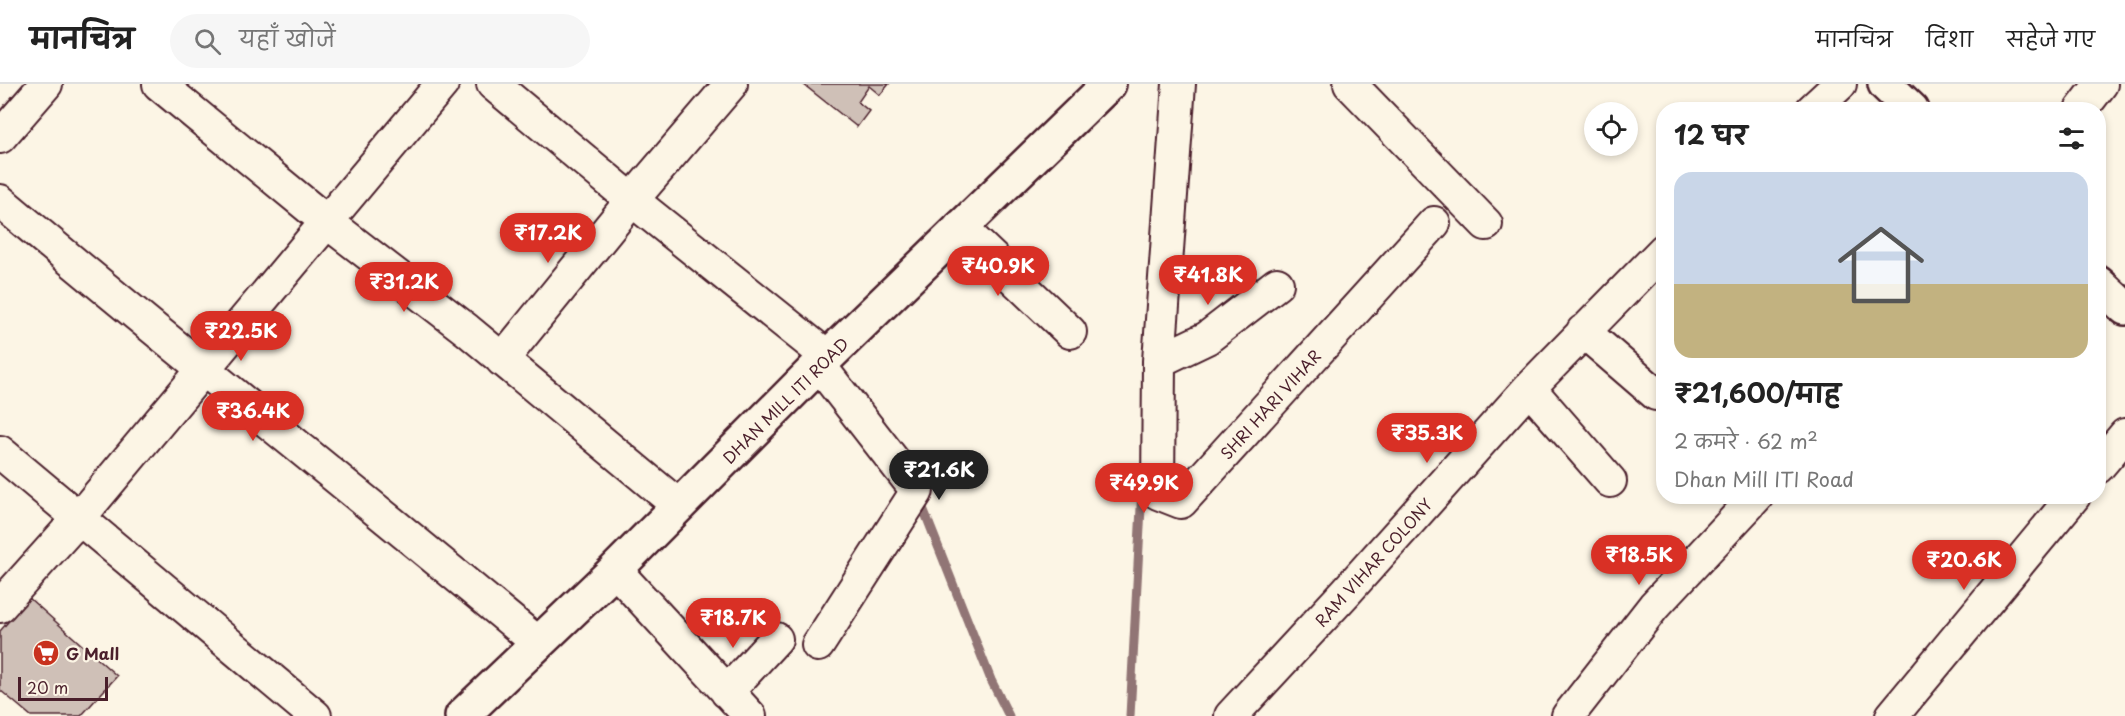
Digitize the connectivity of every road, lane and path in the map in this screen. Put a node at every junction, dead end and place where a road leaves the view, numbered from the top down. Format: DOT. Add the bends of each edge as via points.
graph roads {
  1 [pos="46,84"];
  2 [pos="159,84"];
  3 [pos="442,84"];
  4 [pos="493,84"];
  5 [pos="731,84"];
  6 [pos="1109,84"];
  7 [pos="1179,84"];
  8 [pos="1350,84"];
  9 [pos="1840,84"];
  10 [pos="1885,84"];
  11 [pos="2101,84"];
  12 [pos="1821,102"];
  13 [pos="1904,102"];
  14 [pos="2087,102"];
  15 [pos="0,137"];
  16 [pos="632,200"];
  17 [pos="0,201"];
  18 [pos="327,222"];
  19 [pos="1434,223"];
  20 [pos="1486,224"];
  21 [pos="960,227"];
  22 [pos="1656,258"];
  23 [pos="1276,284"];
  24 [pos="2106,291"];
  25 [pos="2125,308"];
  26 [pos="1583,331"];
  27 [pos="1070,332"];
  28 [pos="502,360"];
  29 [pos="823,361"];
  30 [pos="1159,362"];
  31 [pos="202,370"];
  32 [pos="1528,387"];
  33 [pos="1656,394"];
  34 [pos="2125,435"];
  35 [pos="0,452"];
  36 [pos="2106,458"];
  37 [pos="1610,481"];
  38 [pos="1750,504"];
  39 [pos="2067,504"];
  40 [pos="679,506"];
  41 [pos="80,518"];
  42 [pos="615,570"];
  43 [pos="0,606"];
  44 [pos="776,639"];
  45 [pos="538,644"];
  46 [pos="818,645"];
  47 [pos="727,692"];
  48 [pos="315,716"];
  49 [pos="462,716"];
  50 [pos="750,716"];
  51 [pos="1231,716"];
  52 [pos="1568,716"];
  53 [pos="1892,716"];
  1 -- 15 [label="street"];
  2 -- 18 [label="street"];
  3 -- 18 [label="street"];
  4 -- 16 [label="street"];
  5 -- 16 [label="street"];
  6 -- 21 [label="street, DHAN MILL ITI ROAD"];
  7 -- 30 [label="street, SHRI HARI VIHAR"];
  8 -- 20 [label="street"];
  9 -- 12 [label="street"];
  10 -- 13 [label="street"];
  11 -- 14 [label="street"];
  16 -- 28 [label="street"];
  16 -- 29 [label="street"];
  17 -- 31 [label="street"];
  18 -- 28 [label="street"];
  18 -- 31 [label="street"];
  19 -- 30 [label="street, SHRI HARI VIHAR" via="1181,502 1158,493"];
  21 -- 27 [label="street"];
  21 -- 29 [label="street, DHAN MILL ITI ROAD"];
  22 -- 26 [label="street, RAM VIHAR COLONY"];
  23 -- 30 [label="street" via="1207,338"];
  24 -- 25 [label="street"];
  26 -- 32 [label="street, RAM VIHAR COLONY"];
  26 -- 33 [label="street"];
  28 -- 40 [label="street"];
  29 -- 40 [label="street, DHAN MILL ITI ROAD"];
  29 -- 46 [label="street" via="917,491"];
  31 -- 41 [label="street"];
  31 -- 45 [label="street"];
  32 -- 37 [label="street"];
  32 -- 51 [label="street, RAM VIHAR COLONY"];
  34 -- 36 [label="street"];
  35 -- 41 [label="street"];
  38 -- 52 [label="street" via="1654,606"];
  39 -- 53 [label="street"];
  40 -- 42 [label="street, DHAN MILL ITI ROAD"];
  41 -- 43 [label="street"];
  41 -- 48 [label="street"];
  42 -- 45 [label="street, DHAN MILL ITI ROAD"];
  42 -- 47 [label="street"];
  44 -- 47 [label="street"];
  45 -- 49 [label="street, DHAN MILL ITI ROAD"];
  47 -- 50 [label="street"];
}
